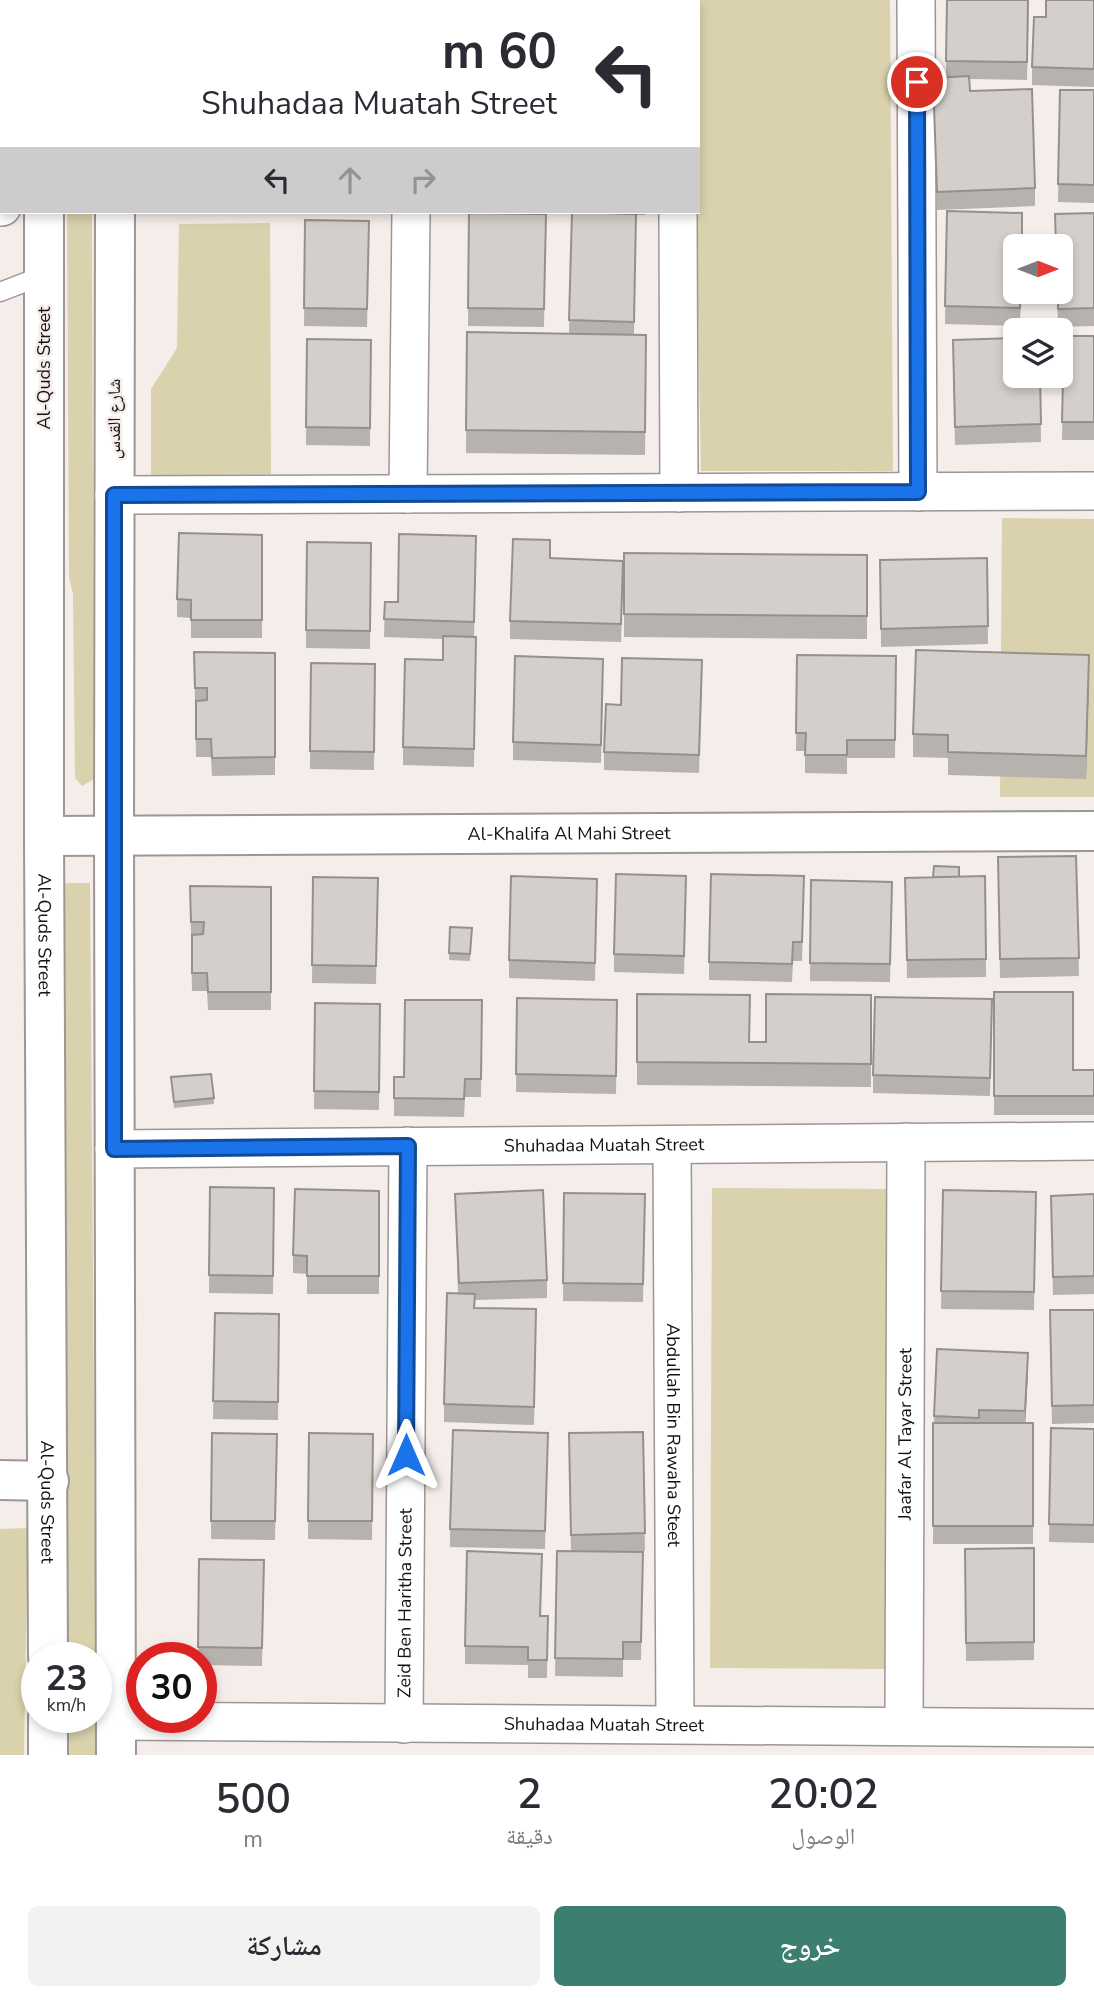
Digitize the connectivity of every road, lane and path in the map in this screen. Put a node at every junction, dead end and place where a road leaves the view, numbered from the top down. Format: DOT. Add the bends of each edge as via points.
graph roads {
  1 [pos="916,0"];
  2 [pos="44,214"];
  3 [pos="115,214"];
  4 [pos="411,214"];
  5 [pos="678,214"];
  6 [pos="44,275"];
  7 [pos="0,292"];
  8 [pos="1094,491"];
  9 [pos="679,492"];
  10 [pos="918,492"];
  11 [pos="408,494"];
  12 [pos="114,495"];
  13 [pos="1094,831"];
  14 [pos="44,836"];
  15 [pos="114,836"];
  16 [pos="1094,1140"];
  17 [pos="906,1142"];
  18 [pos="408,1146"];
  19 [pos="672,1146"];
  20 [pos="114,1149"];
  21 [pos="0,1480"];
  22 [pos="49,1480"];
  23 [pos="48,1642"];
  24 [pos="404,1724"];
  25 [pos="675,1724"];
  26 [pos="904,1726"];
  27 [pos="1094,1728"];
  28 [pos="48,1733"];
  29 [pos="116,1738"];
  30 [pos="48,1755"];
  1 -- 10 [label="street"];
  2 -- 6 [label="main road, Al-Quds Street"];
  3 -- 12 [label="main road, شارع القدس"];
  4 -- 11 [label="street"];
  5 -- 9 [label="street"];
  6 -- 7 [label="lane"];
  6 -- 14 [label="main road, Al-Quds Street"];
  8 -- 10 [label="street"];
  9 -- 10 [label="street"];
  9 -- 11 [label="street"];
  11 -- 12 [label="street"];
  12 -- 15 [label="main road, شارع القدس"];
  13 -- 15 [label="main road, Al-Khalifa Al Mahi Street"];
  14 -- 15 [label="main road, Al-Khalifa Al Mahi Street"];
  14 -- 22 [label="main road, Al-Quds Street"];
  15 -- 20 [label="main road"];
  16 -- 17 [label="street, Shuhadaa Muatah Street"];
  17 -- 19 [label="street, Shuhadaa Muatah Street"];
  17 -- 26 [label="street, Jaafar Al Tayar Street"];
  18 -- 19 [label="street, Shuhadaa Muatah Street"];
  18 -- 20 [label="street, Shuhadaa Muatah Street"];
  18 -- 24 [label="street, Zeid Ben Haritha Street"];
  19 -- 25 [label="street, Abdullah Bin Rawaha Steet"];
  20 -- 29 [label="main road"];
  21 -- 22 [label="main road"];
  22 -- 23 [label="main road, Al-Quds Street"];
  24 -- 25 [label="street, Shuhadaa Muatah Street"];
  24 -- 29 [label="street, Shuhadaa Muatah Street"];
  25 -- 26 [label="street, Shuhadaa Muatah Street"];
  26 -- 27 [label="street, Shuhadaa Muatah Street"];
  28 -- 30 [label="main road"];
}
